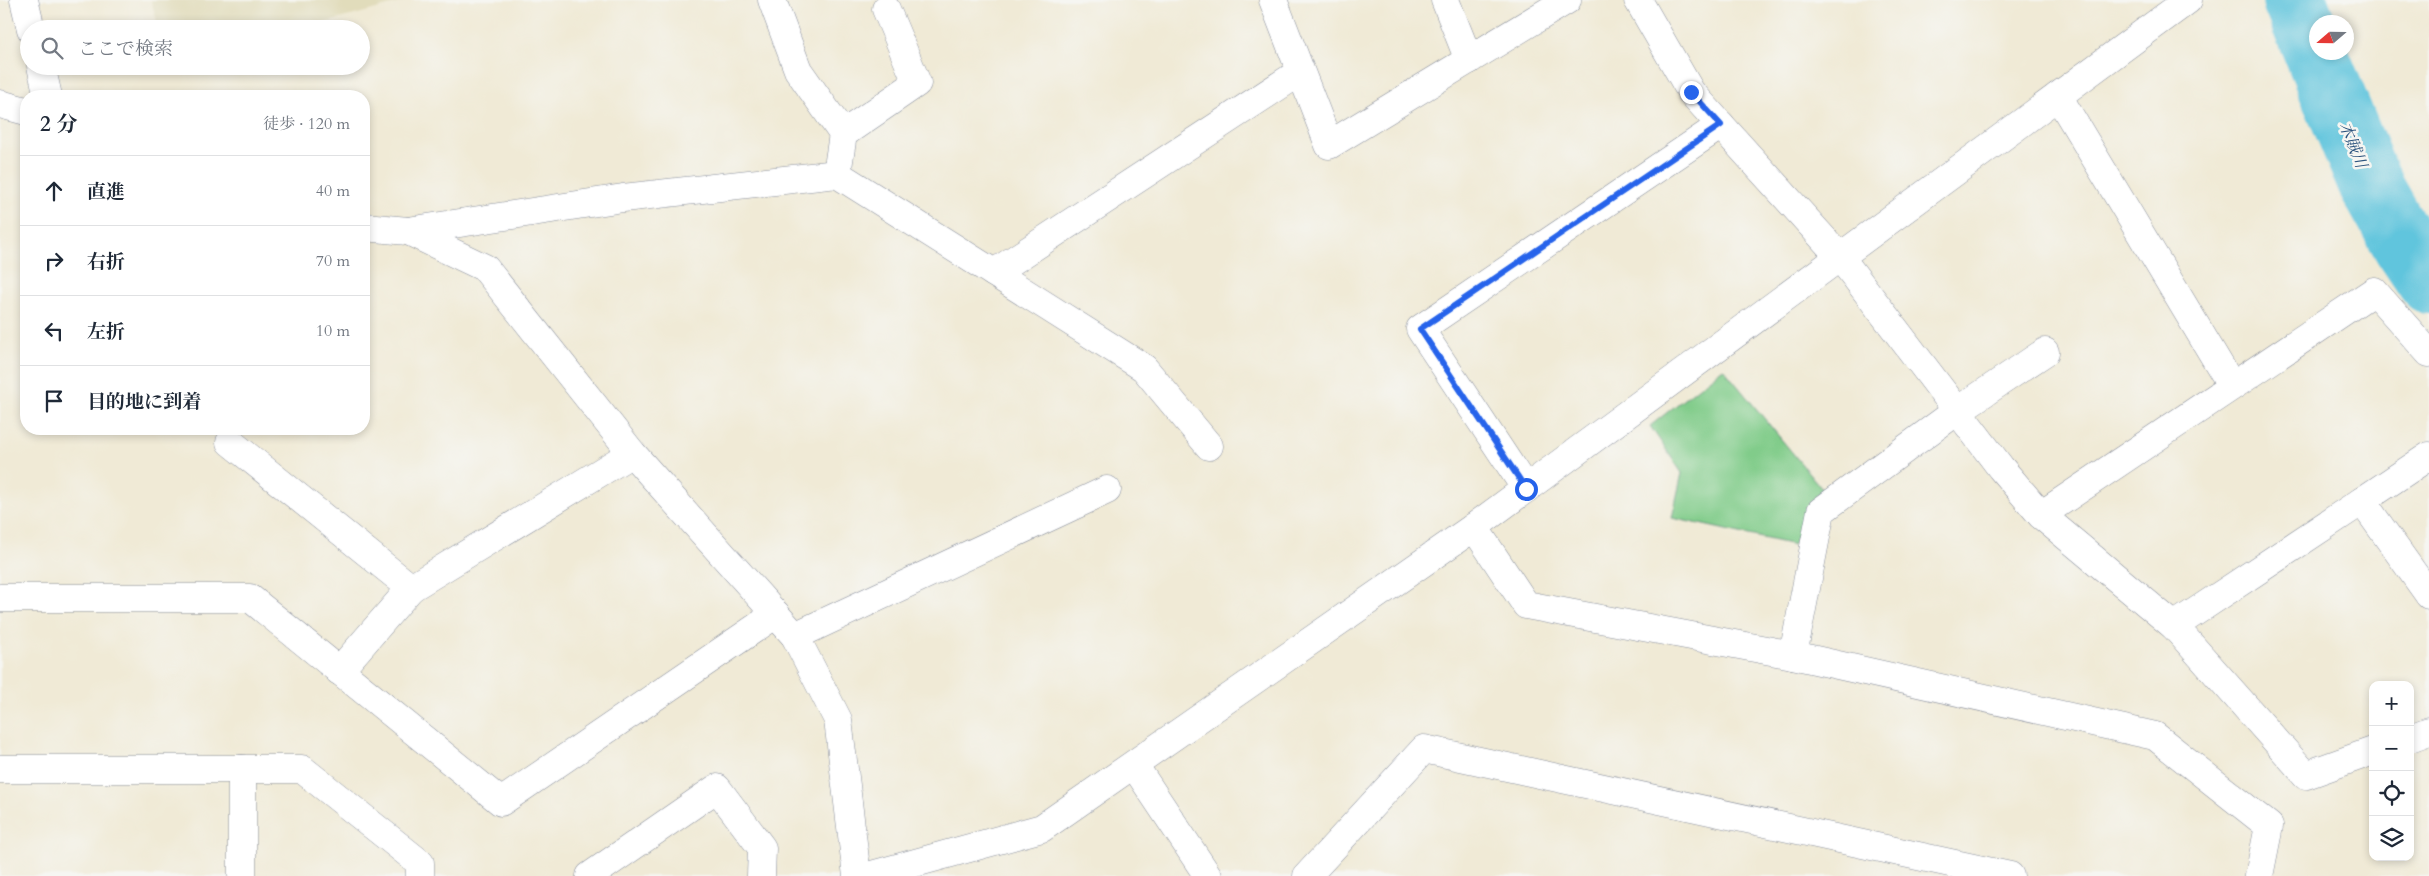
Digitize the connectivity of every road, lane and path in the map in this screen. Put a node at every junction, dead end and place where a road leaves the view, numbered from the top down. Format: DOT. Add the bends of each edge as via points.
graph roads {
  1 [pos="24,0"];
  2 [pos="772,0"];
  3 [pos="1273,0"];
  4 [pos="1445,0"];
  5 [pos="1566,0"];
  6 [pos="1638,0"];
  7 [pos="2188,0"];
  8 [pos="886,8"];
  9 [pos="29,20"];
  10 [pos="1469,60"];
  11 [pos="1300,72"];
  12 [pos="43,75"];
  13 [pos="47,90"];
  14 [pos="2058,96"];
  15 [pos="0,104"];
  16 [pos="20,110"];
  17 [pos="1721,125"];
  18 [pos="843,134"];
  19 [pos="837,174"];
  20 [pos="370,228"];
  21 [pos="408,231"];
  22 [pos="1840,258"];
  23 [pos="994,273"];
  24 [pos="2045,352"];
  25 [pos="2429,353"];
  26 [pos="2232,386"];
  27 [pos="1957,411"];
  28 [pos="230,442"];
  29 [pos="1209,446"];
  30 [pos="632,453"];
  31 [pos="2429,456"];
  32 [pos="1526,489"];
  33 [pos="1107,490"];
  34 [pos="2362,501"];
  35 [pos="2041,515"];
  36 [pos="1474,527"];
  37 [pos="411,588"];
  38 [pos="2429,595"];
  39 [pos="0,598"];
  40 [pos="776,614"];
  41 [pos="2174,626"];
  42 [pos="795,636"];
  43 [pos="1792,655"];
  44 [pos="340,671"];
  45 [pos="2429,731"];
  46 [pos="2414,737"];
  47 [pos="2369,752"];
  48 [pos="1134,764"];
  49 [pos="0,769"];
  50 [pos="242,769"];
  51 [pos="242,876"];
  52 [pos="420,876"];
  53 [pos="590,876"];
  54 [pos="761,876"];
  55 [pos="856,876"];
  56 [pos="868,876"];
  57 [pos="1208,876"];
  58 [pos="1307,876"];
  59 [pos="2010,876"];
  60 [pos="2259,876"];
  1 -- 9 [label="street"];
  2 -- 18 [label="street" via="798,70"];
  3 -- 11 [label="street"];
  4 -- 10 [label="street"];
  5 -- 10 [label="street"];
  6 -- 17 [label="street" via="1691,92"];
  7 -- 14 [label="street"];
  8 -- 18 [label="street" via="917,83"];
  10 -- 11 [label="street" via="1329,145"];
  11 -- 23 [label="street"];
  12 -- 13 [label="street"];
  14 -- 22 [label="street"];
  14 -- 26 [label="street"];
  15 -- 16 [label="street"];
  17 -- 22 [label="street"];
  17 -- 32 [label="street" via="1420,329"];
  18 -- 19 [label="street"];
  19 -- 21 [label="street" via="623,198"];
  19 -- 23 [label="street"];
  20 -- 21 [label="street"];
  21 -- 30 [label="street" via="486,268"];
  22 -- 27 [label="street"];
  22 -- 32 [label="street"];
  23 -- 29 [label="street" via="1144,368"];
  24 -- 27 [label="street"];
  25 -- 26 [label="street" via="2374,291"];
  26 -- 35 [label="street"];
  27 -- 35 [label="street"];
  27 -- 43 [label="street" via="1821,511"];
  28 -- 37 [label="street"];
  30 -- 37 [label="street"];
  30 -- 40 [label="street"];
  31 -- 34 [label="street"];
  32 -- 36 [label="street"];
  33 -- 42 [label="street"];
  34 -- 38 [label="street"];
  34 -- 41 [label="street"];
  35 -- 41 [label="street"];
  36 -- 43 [label="street" via="1526,604"];
  36 -- 48 [label="street"];
  37 -- 44 [label="street"];
  39 -- 44 [label="street" via="250,598"];
  40 -- 42 [label="street"];
  40 -- 44 [label="street" via="501,802"];
  41 -- 47 [label="street" via="2306,775"];
  42 -- 55 [label="street" via="838,720"];
  43 -- 60 [label="street" via="2155,736 2269,826"];
  45 -- 46 [label="street"];
  48 -- 56 [label="street" via="1042,828"];
  48 -- 57 [label="street"];
  49 -- 50 [label="street"];
  50 -- 51 [label="street"];
  50 -- 52 [label="street" via="302,769 420,863"];
  53 -- 54 [label="street" via="717,788 762,848"];
  58 -- 59 [label="street" via="1424,749"];
}
